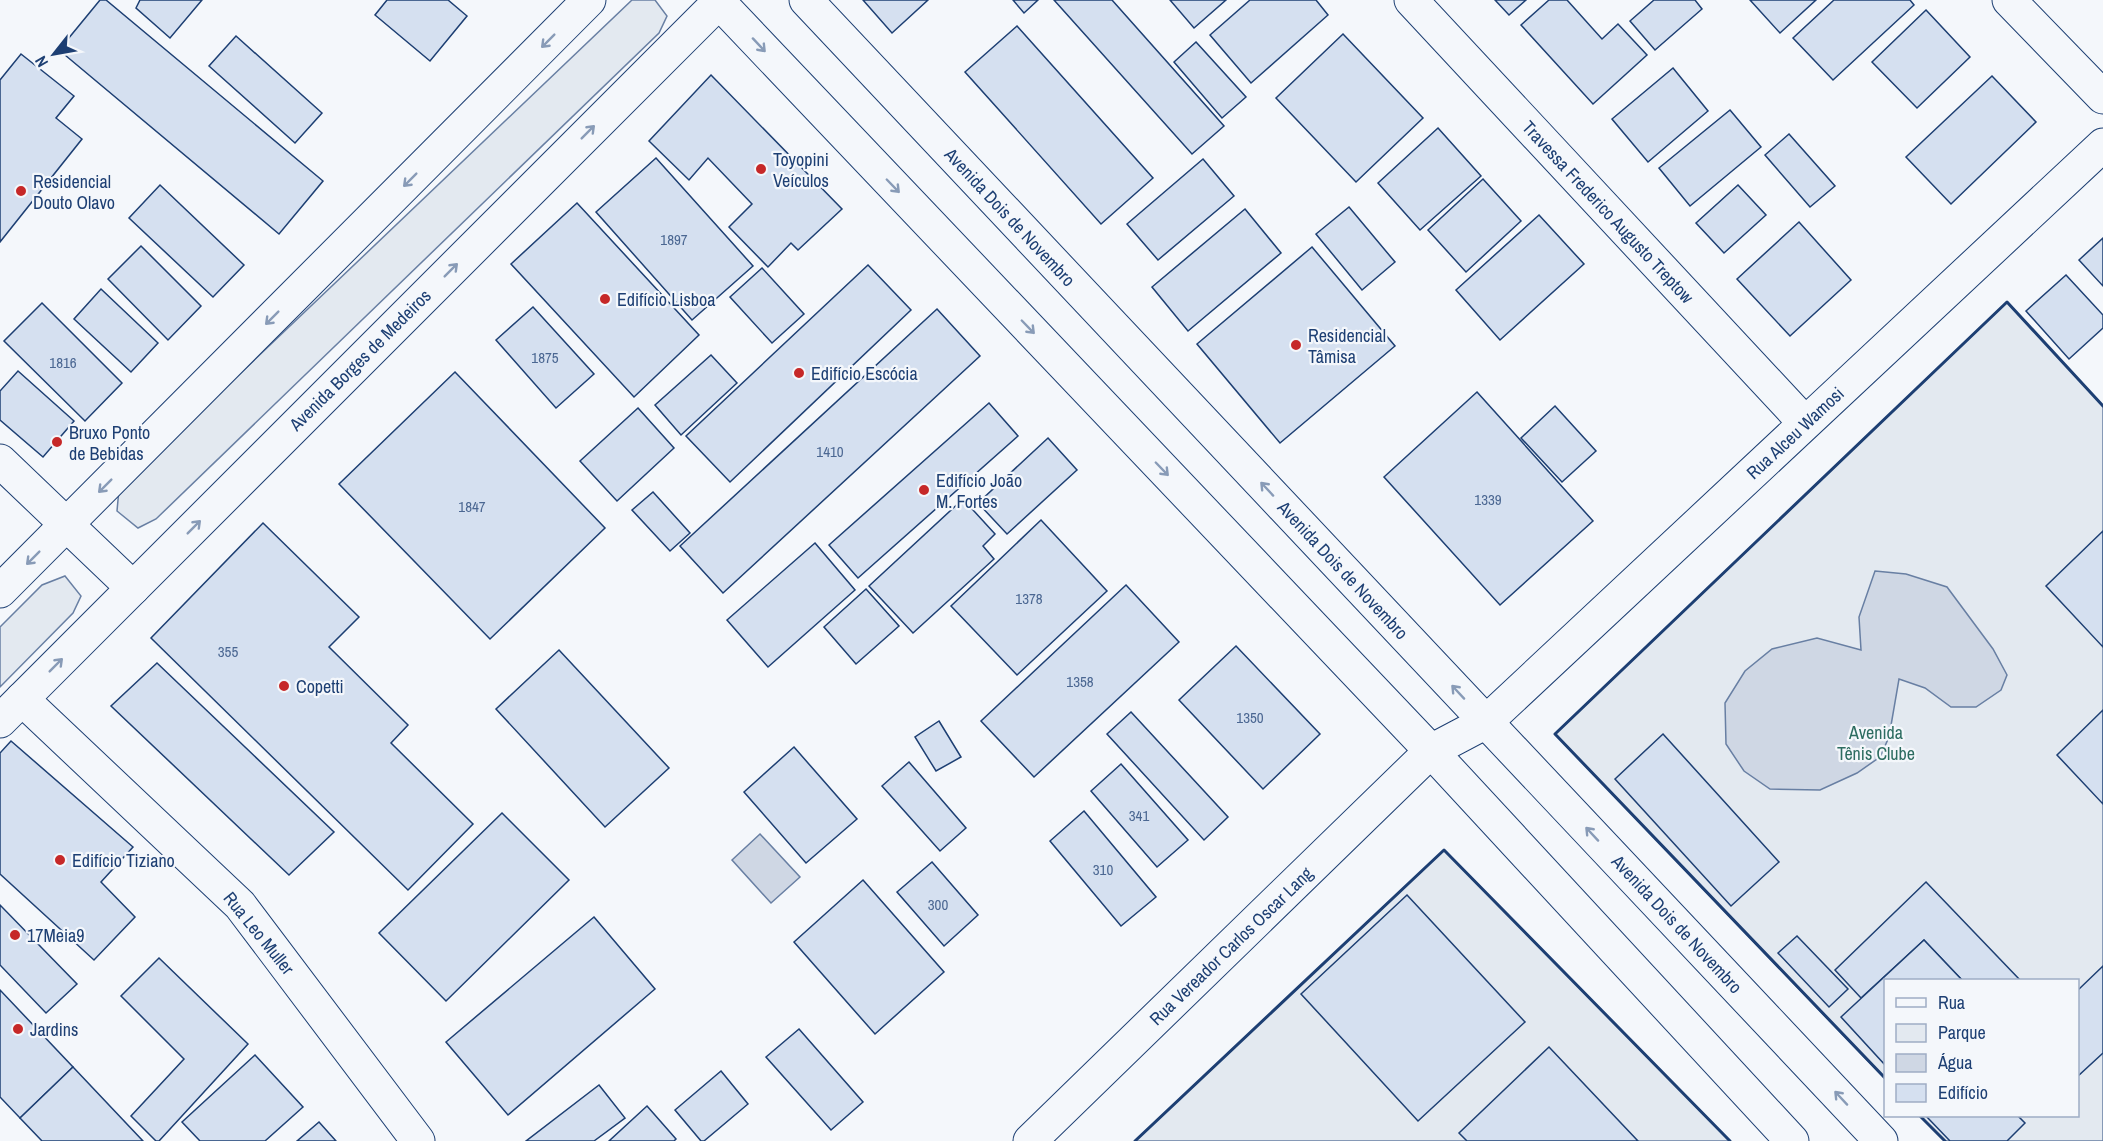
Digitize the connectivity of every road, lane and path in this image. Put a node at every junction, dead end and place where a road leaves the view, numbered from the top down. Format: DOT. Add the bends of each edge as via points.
graph roads {
  1 [pos="589,0"];
  2 [pos="806,0"];
  3 [pos="1411,0"];
  4 [pos="2009,0"];
  5 [pos="719,1"];
  6 [pos="2103,97"];
  7 [pos="2103,145"];
  8 [pos="1805,423"];
  9 [pos="0,461"];
  10 [pos="66,524"];
  11 [pos="133,588"];
  12 [pos="0,591"];
  13 [pos="11,710"];
  14 [pos="1486,722"];
  15 [pos="1431,751"];
  16 [pos="418,1141"];
  17 [pos="1030,1141"];
  18 [pos="1792,1141"];
  19 [pos="1881,1141"];
  1 -- 10 [label="street, one-way"];
  14 -- 2 [label="street, Avenida Dois de Novembro, one-way"];
  3 -- 8 [label="street, Travessa Frederico Augusto Treptow"];
  4 -- 6 [label="street"];
  11 -- 5 [label="street, Avenida Borges de Medeiros, one-way"];
  5 -- 15 [label="street, one-way"];
  7 -- 8 [label="street, Rua Alceu Wamosi"];
  8 -- 14 [label="street, Rua Alceu Wamosi"];
  9 -- 10 [label="street"];
  10 -- 11 [label="street"];
  10 -- 12 [label="street, one-way"];
  13 -- 11 [label="street, Avenida Borges de Medeiros, one-way"];
  13 -- 16 [label="street, Rua Leo Muller" via="240,904"];
  14 -- 15 [label="street, Rua Alceu Wamosi"];
  19 -- 14 [label="street, Avenida Dois de Novembro, one-way"];
  15 -- 17 [label="street, Rua Vereador Carlos Oscar Lang"];
  15 -- 18 [label="street"];
}
